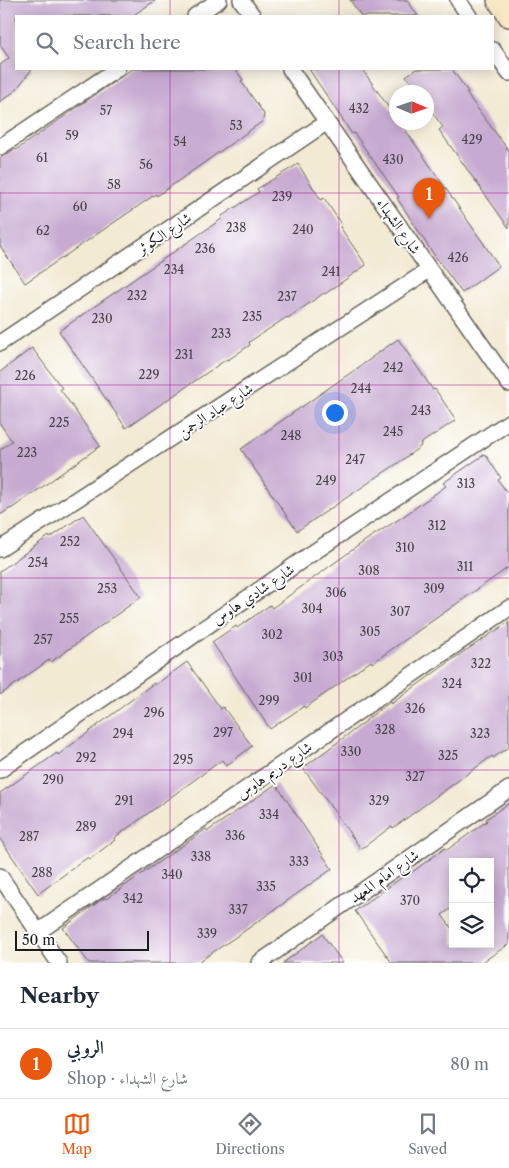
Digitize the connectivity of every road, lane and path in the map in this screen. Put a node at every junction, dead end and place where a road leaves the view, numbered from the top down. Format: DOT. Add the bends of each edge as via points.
graph roads {
  1 [pos="219,0"];
  2 [pos="241,0"];
  3 [pos="458,0"];
  4 [pos="498,0"];
  5 [pos="196,15"];
  6 [pos="252,15"];
  7 [pos="468,15"];
  8 [pos="509,16"];
  9 [pos="494,51"];
  10 [pos="116,70"];
  11 [pos="291,70"];
  12 [pos="509,73"];
  13 [pos="327,122"];
  14 [pos="0,147"];
  15 [pos="429,270"];
  16 [pos="0,344"];
  17 [pos="509,384"];
  18 [pos="509,422"];
  19 [pos="0,549"];
  20 [pos="509,608"];
  21 [pos="0,770"];
  22 [pos="509,789"];
  23 [pos="0,876"];
  24 [pos="38,932"];
  25 [pos="59,963"];
  26 [pos="259,963"];
  1 -- 5 [label="street"];
  2 -- 6 [label="street"];
  3 -- 7 [label="street"];
  4 -- 8 [label="main road"];
  9 -- 12 [label="street"];
  10 -- 14 [label="street"];
  11 -- 13 [label="street, شارع الشهداء"];
  13 -- 15 [label="street, شارع الشهداء"];
  13 -- 16 [label="street, شارع الكوثر"];
  15 -- 17 [label="street, شارع الشهداء"];
  15 -- 19 [label="street, شارع عباد الرحمن"];
  18 -- 21 [label="street, شارع شادي هاوس"];
  20 -- 24 [label="street, شارع دريم هاوس"];
  22 -- 26 [label="street, شارع امام المعهد"];
  23 -- 24 [label="street"];
  24 -- 25 [label="street"];
}
